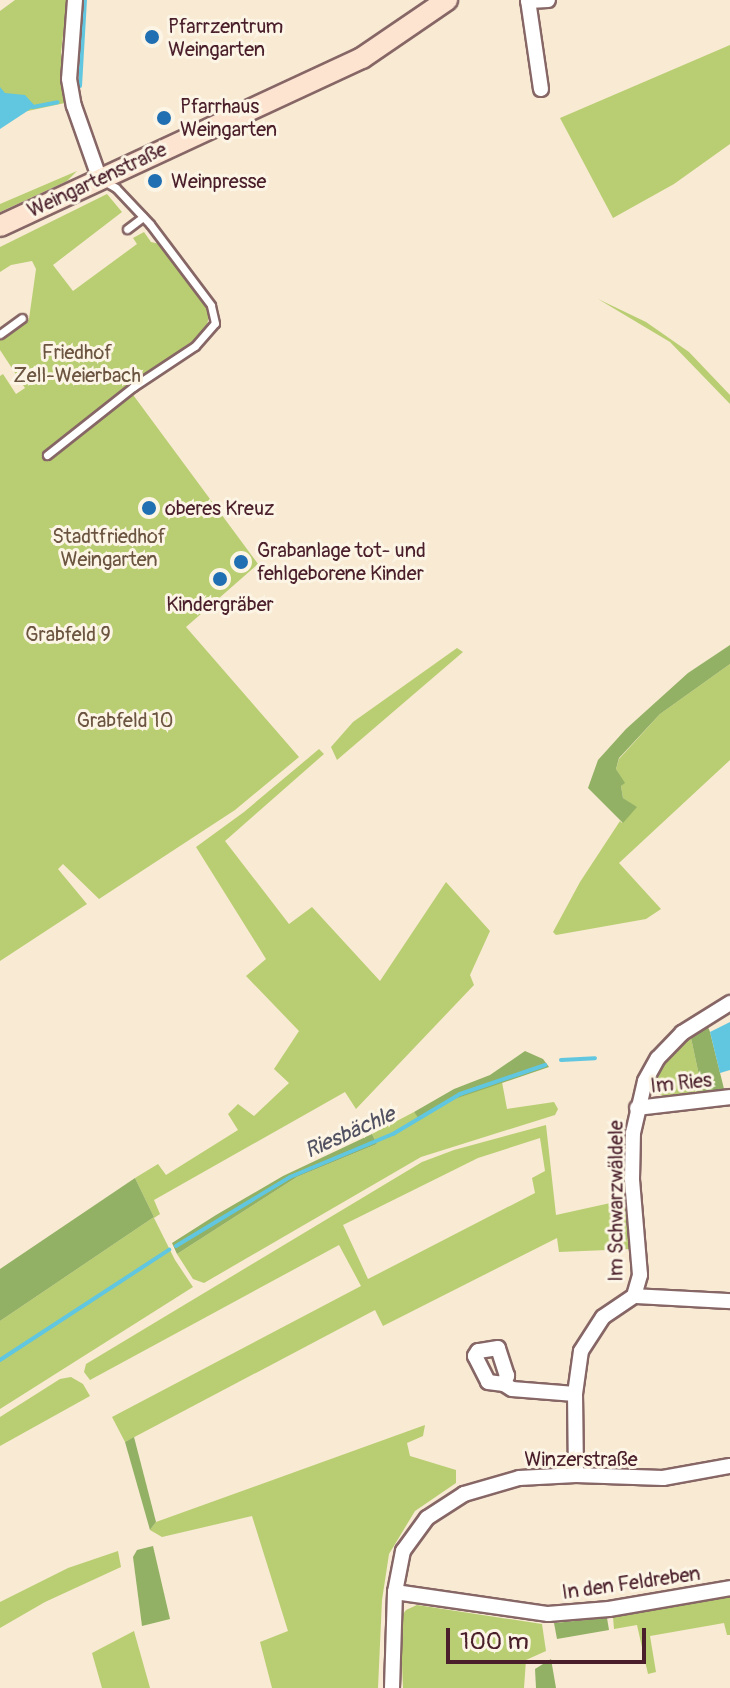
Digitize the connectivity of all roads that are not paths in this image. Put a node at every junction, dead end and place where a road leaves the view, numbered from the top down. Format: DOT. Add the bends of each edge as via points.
graph roads {
  1 [pos="75,0"];
  2 [pos="447,0"];
  3 [pos="528,0"];
  4 [pos="548,0"];
  5 [pos="541,89"];
  6 [pos="99,177"];
  7 [pos="143,217"];
  8 [pos="0,226"];
  9 [pos="127,229"];
  10 [pos="22,318"];
  11 [pos="0,334"];
  12 [pos="47,455"];
  13 [pos="730,1003"];
  14 [pos="730,1097"];
  15 [pos="637,1108"];
  16 [pos="634,1296"];
  17 [pos="730,1301"];
  18 [pos="504,1384"];
  19 [pos="575,1394"];
  20 [pos="730,1466"];
  21 [pos="576,1475"];
  22 [pos="730,1588"];
  23 [pos="395,1592"];
  24 [pos="392,1688"];
  1 -- 6 [label="street" via="69,79"];
  2 -- 6 [label="street, Weingartenstraße" via="362,58"];
  3 -- 4 [label="street"];
  3 -- 5 [label="street"];
  6 -- 7 [label="lane"];
  6 -- 8 [label="street, Weingartenstraße"];
  7 -- 9 [label="lane"];
  7 -- 12 [label="lane" via="211,305 215,323 195,346"];
  10 -- 11 [label="lane"];
  13 -- 15 [label="street, Im Schwarzwäldele" via="682,1033 658,1058"];
  14 -- 15 [label="street, Im Ries"];
  15 -- 16 [label="street, Im Schwarzwäldele" via="632,1179 640,1275"];
  16 -- 17 [label="street"];
  16 -- 19 [label="street" via="603,1317 581,1351"];
  18 -- 19 [label="street"];
  19 -- 21 [label="street"];
  20 -- 21 [label="street, Winzerstraße" via="663,1478"];
  21 -- 23 [label="street, Winzerstraße" via="519,1478 464,1494 427,1518 403,1551"];
  22 -- 23 [label="street, In den Feldreben" via="548,1614"];
  23 -- 24 [label="street, Winzerstraße"];
}
